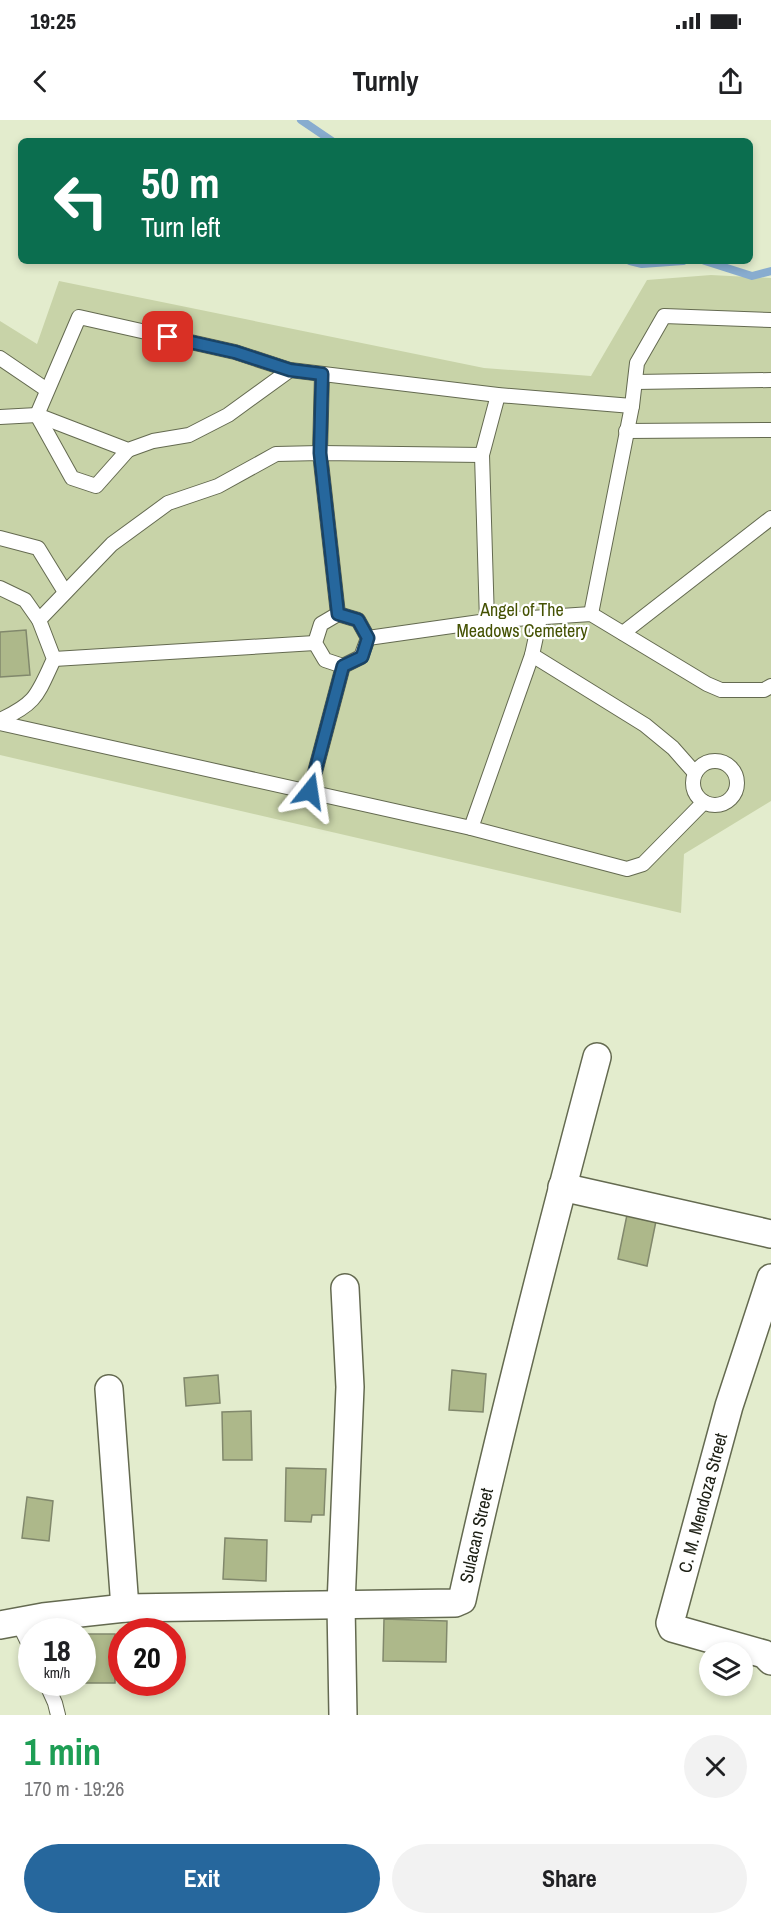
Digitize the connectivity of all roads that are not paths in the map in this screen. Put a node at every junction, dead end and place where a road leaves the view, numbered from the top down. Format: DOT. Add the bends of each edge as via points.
graph roads {
  1 [pos="771,320"];
  2 [pos="0,358"];
  3 [pos="290,370"];
  4 [pos="322,374"];
  5 [pos="771,380"];
  6 [pos="635,382"];
  7 [pos="47,390"];
  8 [pos="498,395"];
  9 [pos="632,406"];
  10 [pos="37,415"];
  11 [pos="0,419"];
  12 [pos="626,430"];
  13 [pos="771,430"];
  14 [pos="128,450"];
  15 [pos="320,453"];
  16 [pos="482,455"];
  17 [pos="771,518"];
  18 [pos="0,538"];
  19 [pos="0,588"];
  20 [pos="65,592"];
  21 [pos="338,614"];
  22 [pos="591,614"];
  23 [pos="540,618"];
  24 [pos="39,620"];
  25 [pos="487,621"];
  26 [pos="622,633"];
  27 [pos="368,638"];
  28 [pos="315,643"];
  29 [pos="532,654"];
  30 [pos="54,659"];
  31 [pos="343,666"];
  32 [pos="771,686"];
  33 [pos="0,722"];
  34 [pos="695,773"];
  35 [pos="310,791"];
  36 [pos="704,802"];
  37 [pos="471,828"];
  38 [pos="597,1057"];
  39 [pos="562,1187"];
  40 [pos="771,1234"];
  41 [pos="771,1278"];
  42 [pos="345,1288"];
  43 [pos="109,1389"];
  44 [pos="341,1605"];
  45 [pos="125,1608"];
  46 [pos="9,1624"];
  47 [pos="771,1661"];
  48 [pos="52,1696"];
  49 [pos="58,1715"];
  50 [pos="343,1715"];
  1 -- 6 [label="lane" via="664,316 637,363"];
  2 -- 7 [label="lane"];
  3 -- 4 [label="lane"];
  3 -- 7 [label="lane" via="235,352 79,318"];
  3 -- 14 [label="lane" via="228,415 189,435"];
  4 -- 8 [label="lane"];
  4 -- 15 [label="lane"];
  5 -- 6 [label="lane"];
  6 -- 9 [label="lane"];
  7 -- 10 [label="lane"];
  8 -- 9 [label="lane"];
  8 -- 16 [label="lane"];
  9 -- 12 [label="lane"];
  10 -- 11 [label="lane"];
  10 -- 14 [label="lane"];
  10 -- 14 [label="lane" via="72,478 96,486"];
  12 -- 13 [label="lane"];
  12 -- 22 [label="lane"];
  15 -- 16 [label="lane"];
  15 -- 20 [label="lane" via="276,454 218,486 168,502 112,544"];
  15 -- 21 [label="lane"];
  16 -- 25 [label="lane"];
  17 -- 26 [label="lane"];
  18 -- 20 [label="lane" via="38,548"];
  19 -- 24 [label="lane" via="25,600"];
  20 -- 24 [label="lane"];
  21 -- 27 [label="lane" via="358,620"];
  21 -- 28 [label="lane" via="321,624"];
  22 -- 23 [label="lane"];
  22 -- 26 [label="lane"];
  23 -- 25 [label="lane"];
  23 -- 29 [label="lane"];
  24 -- 30 [label="lane"];
  25 -- 27 [label="lane"];
  26 -- 32 [label="lane" via="721,690 764,690"];
  27 -- 31 [label="lane" via="362,657"];
  28 -- 30 [label="lane"];
  28 -- 31 [label="lane" via="325,660"];
  29 -- 34 [label="lane" via="645,725"];
  29 -- 37 [label="lane"];
  30 -- 33 [label="lane" via="37,696"];
  31 -- 35 [label="lane"];
  33 -- 35 [label="lane"];
  34 -- 36 [label="lane" via="693,790"];
  34 -- 36 [label="lane" via="705,762 720,760 733,769 738,783 732,797 719,805"];
  35 -- 37 [label="lane"];
  36 -- 37 [label="lane" via="643,864 627,869"];
  38 -- 39 [label="street, Sulacan Street"];
  39 -- 40 [label="street"];
  39 -- 44 [label="street, Sulacan Street" via="462,1600"];
  41 -- 47 [label="street, C. M. Mendoza Street" via="729,1406 670,1623 672,1628 764,1654"];
  42 -- 44 [label="street" via="351,1387"];
  43 -- 45 [label="street"];
  44 -- 45 [label="street, Sulacan Street"];
  44 -- 50 [label="street"];
  45 -- 46 [label="street, Sulacan Street"];
  48 -- 49 [label="lane"];
}
